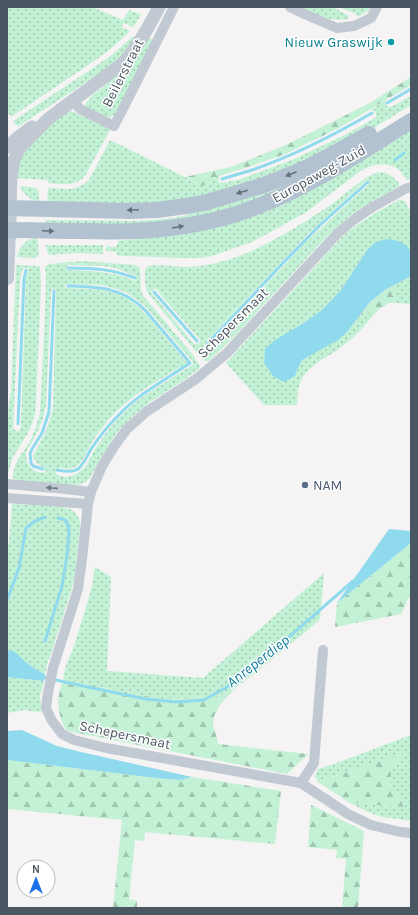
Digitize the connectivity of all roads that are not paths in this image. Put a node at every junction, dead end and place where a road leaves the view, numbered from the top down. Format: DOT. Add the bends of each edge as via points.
graph roads {
  1 [pos="159,7"];
  2 [pos="174,7"];
  3 [pos="377,7"];
  4 [pos="292,8"];
  5 [pos="149,27"];
  6 [pos="161,33"];
  7 [pos="73,100"];
  8 [pos="411,108"];
  9 [pos="48,119"];
  10 [pos="411,121"];
  11 [pos="7,147"];
  12 [pos="411,187"];
  13 [pos="9,208"];
  14 [pos="8,230"];
  15 [pos="7,278"];
  16 [pos="7,484"];
  17 [pos="91,492"];
  18 [pos="7,498"];
  19 [pos="88,504"];
  20 [pos="323,650"];
  21 [pos="301,783"];
  22 [pos="411,833"];
  1 -- 5 [label="street, Beilerstraat"];
  2 -- 6 [label="street, Beilerstraat"];
  3 -- 4 [label="street" via="371,18 354,26 337,28"];
  5 -- 6 [label="street, Beilerstraat"];
  5 -- 7 [label="street, Beilerstraat" via="135,50 122,64"];
  6 -- 7 [label="street, Beilerstraat" via="114,126 80,109"];
  7 -- 9 [label="street, Beilerstraat"];
  8 -- 13 [label="main road, Europaweg-Zuid, one-way" via="354,143 306,168 261,186 204,203 158,210 129,211"];
  9 -- 11 [label="street, Beilerstraat" via="21,134"];
  9 -- 13 [label="street, Beilerstraat" via="19,149 14,159"];
  14 -- 10 [label="main road, Europaweg-Zuid, one-way" via="140,231 223,218 301,187"];
  12 -- 17 [label="street, Schepersmaat" via="371,208 338,233 227,353 196,379 146,412 127,429 102,466"];
  13 -- 14 [label="main road"];
  14 -- 15 [label="main road"];
  17 -- 16 [label="street, one-way"];
  17 -- 19 [label="street, Schepersmaat"];
  18 -- 19 [label="street"];
  19 -- 21 [label="street, Schepersmaat" via="78,589 53,668 48,693 46,708 52,721 62,734 74,740 106,748"];
  20 -- 21 [label="street" via="314,763"];
  21 -- 22 [label="street, Schepersmaat" via="348,814 371,825"];
}
